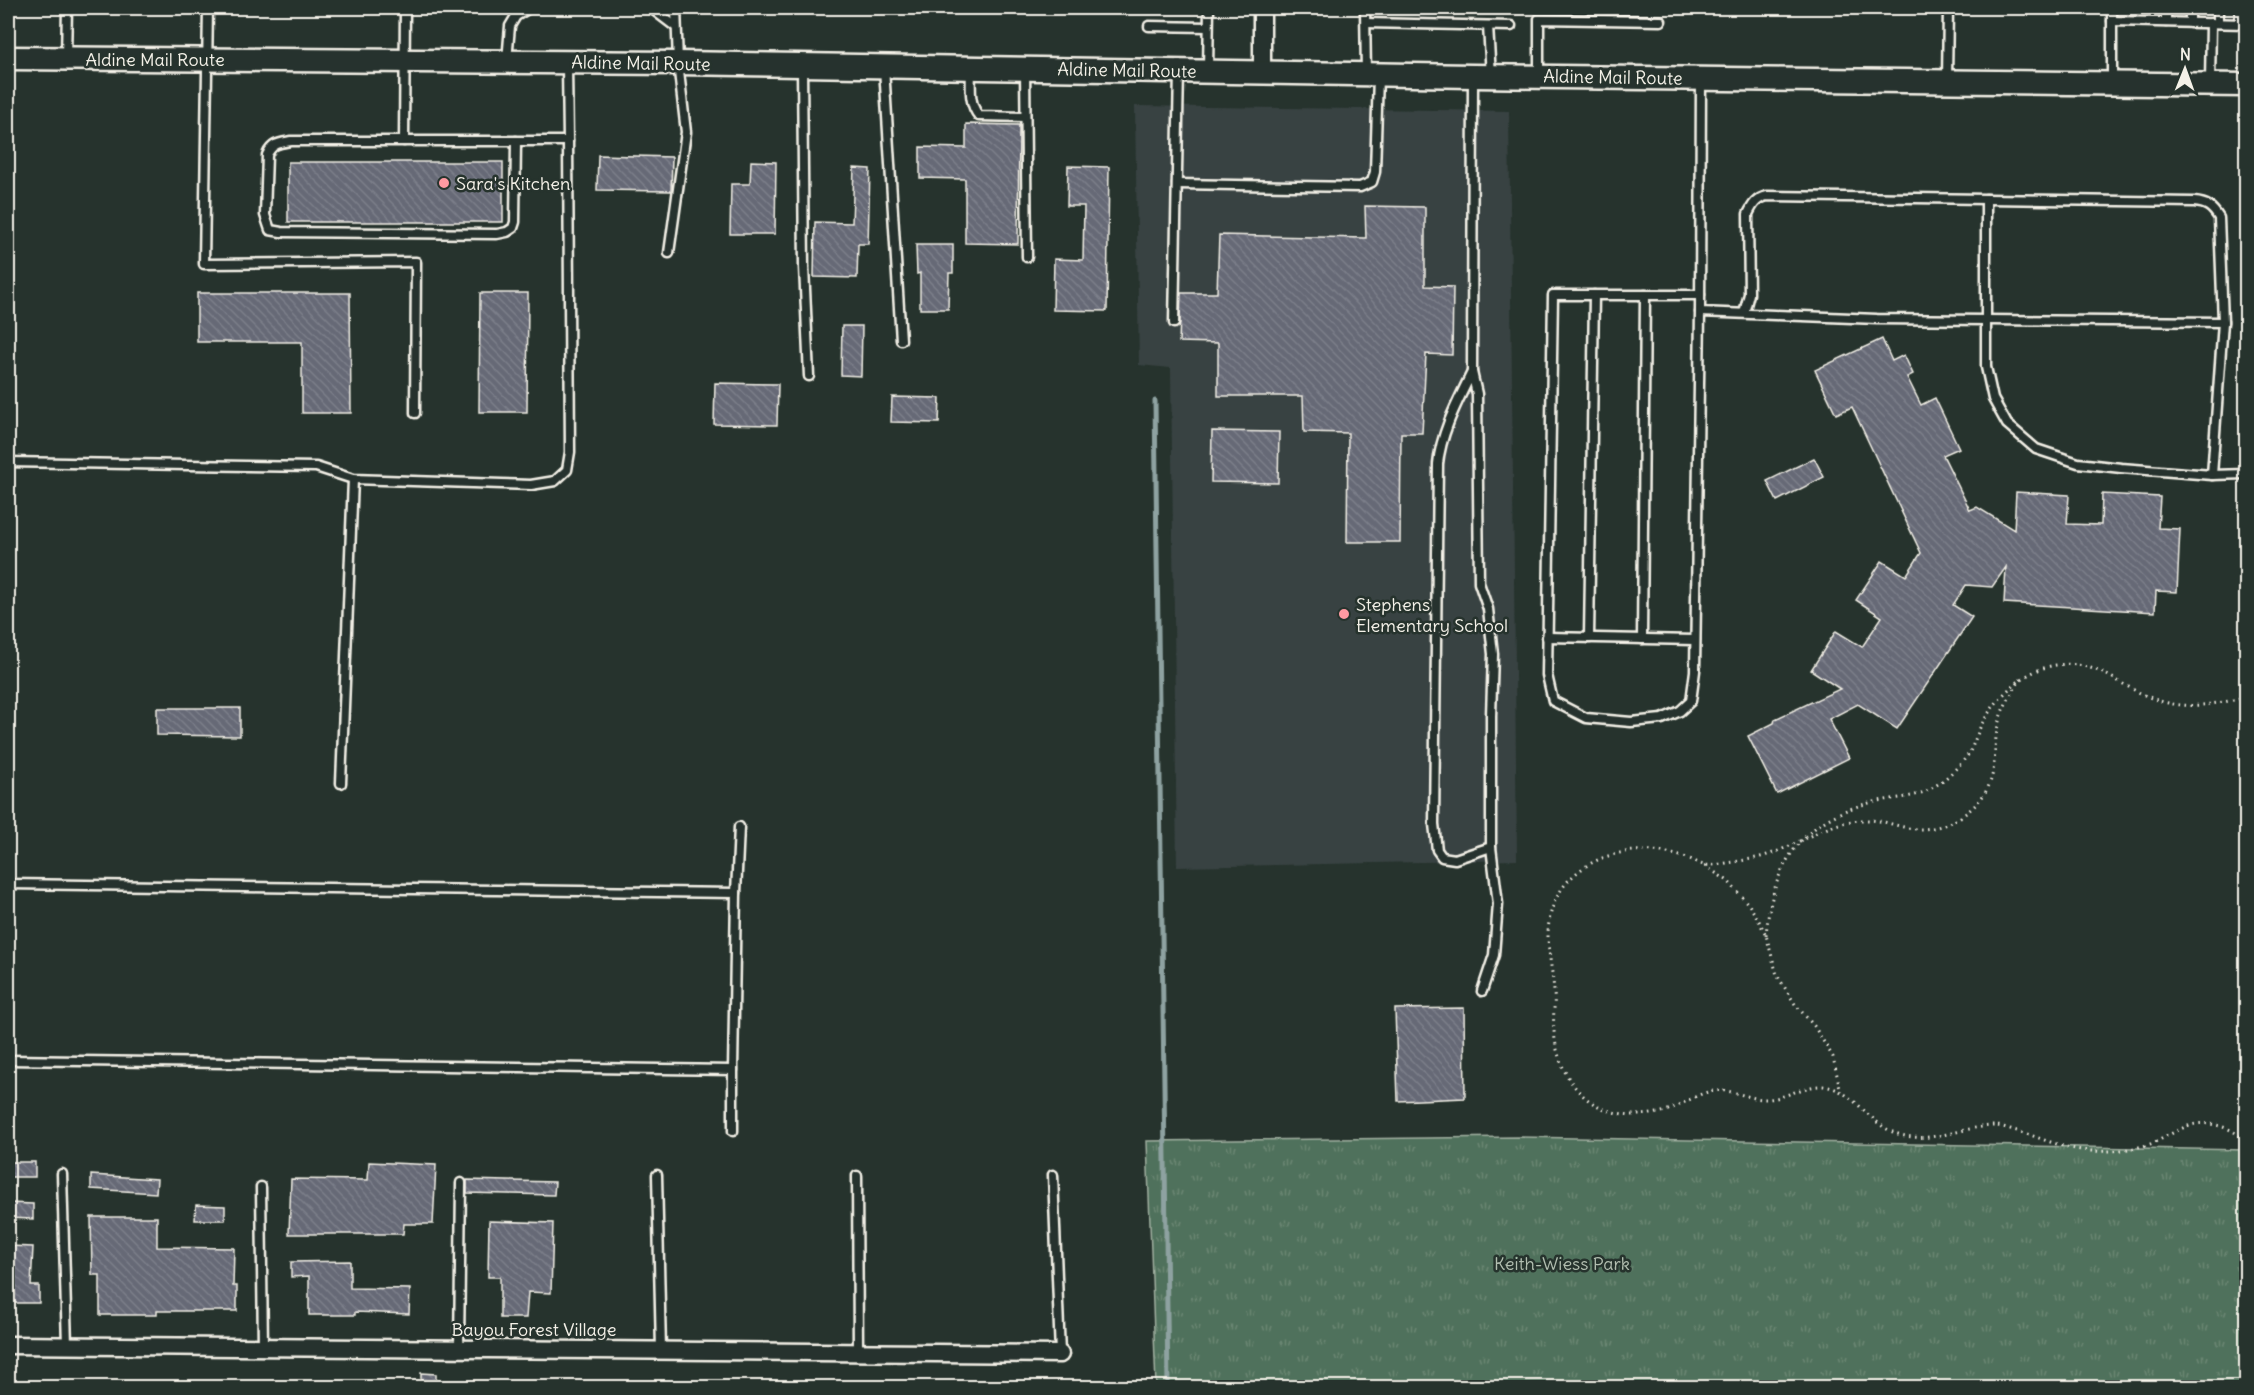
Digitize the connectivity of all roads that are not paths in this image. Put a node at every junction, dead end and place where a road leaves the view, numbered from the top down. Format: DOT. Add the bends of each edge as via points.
graph roads {
  1 [pos="66,8"];
  2 [pos="208,8"];
  3 [pos="405,8"];
  4 [pos="529,8"];
  5 [pos="651,8"];
  6 [pos="676,8"];
  7 [pos="1209,8"];
  8 [pos="1262,8"];
  9 [pos="1365,8"];
  10 [pos="1948,8"];
  11 [pos="2066,8"];
  12 [pos="2112,8"];
  13 [pos="2166,10"];
  14 [pos="2190,10"];
  15 [pos="2218,10"];
  16 [pos="2240,10"];
  17 [pos="1661,21"];
  18 [pos="2112,21"];
  19 [pos="2166,22"];
  20 [pos="2190,22"];
  21 [pos="1366,23"];
  22 [pos="2214,23"];
  23 [pos="2243,24"];
  24 [pos="1149,26"];
  25 [pos="1488,26"];
  26 [pos="1511,26"];
  27 [pos="676,27"];
  28 [pos="1208,27"];
  29 [pos="8,58"];
  30 [pos="66,58"];
  31 [pos="208,59"];
  32 [pos="404,60"];
  33 [pos="507,62"];
  34 [pos="567,62"];
  35 [pos="678,63"];
  36 [pos="802,65"];
  37 [pos="884,66"];
  38 [pos="971,68"];
  39 [pos="1024,69"];
  40 [pos="1179,71"];
  41 [pos="1208,71"];
  42 [pos="1262,72"];
  43 [pos="1372,74"];
  44 [pos="1482,76"];
  45 [pos="1539,77"];
  46 [pos="1701,78"];
  47 [pos="1947,81"];
  48 [pos="2112,83"];
  49 [pos="2210,84"];
  50 [pos="2247,85"];
  51 [pos="1025,117"];
  52 [pos="404,141"];
  53 [pos="516,141"];
  54 [pos="568,141"];
  55 [pos="1177,184"];
  56 [pos="1986,199"];
  57 [pos="669,253"];
  58 [pos="1027,257"];
  59 [pos="1594,295"];
  60 [pos="1645,295"];
  61 [pos="1700,295"];
  62 [pos="1700,312"];
  63 [pos="1744,313"];
  64 [pos="1987,320"];
  65 [pos="2223,322"];
  66 [pos="1174,323"];
  67 [pos="902,340"];
  68 [pos="1472,372"];
  69 [pos="809,376"];
  70 [pos="416,413"];
  71 [pos="8,462"];
  72 [pos="2247,474"];
  73 [pos="2212,475"];
  74 [pos="353,479"];
  75 [pos="1547,637"];
  76 [pos="1589,638"];
  77 [pos="1642,639"];
  78 [pos="1695,640"];
  79 [pos="341,783"];
  80 [pos="739,827"];
  81 [pos="1491,847"];
  82 [pos="8,884"];
  83 [pos="736,893"];
  84 [pos="1482,991"];
  85 [pos="8,1060"];
  86 [pos="733,1070"];
  87 [pos="733,1131"];
  88 [pos="62,1174"];
  89 [pos="657,1175"];
  90 [pos="1053,1175"];
  91 [pos="857,1176"];
  92 [pos="461,1183"];
  93 [pos="261,1187"];
  94 [pos="8,1345"];
  95 [pos="67,1346"];
  96 [pos="263,1347"];
  97 [pos="459,1348"];
  98 [pos="661,1350"];
  99 [pos="858,1351"];
  100 [pos="1060,1354"];
  1 -- 30 [label="lane"];
  2 -- 31 [label="lane"];
  3 -- 32 [label="lane"];
  4 -- 33 [label="lane" via="516,16 510,26"];
  5 -- 27 [label="lane"];
  6 -- 27 [label="lane"];
  7 -- 28 [label="lane"];
  8 -- 42 [label="street"];
  9 -- 21 [label="lane"];
  10 -- 47 [label="lane"];
  11 -- 12 [label="lane"];
  12 -- 18 [label="lane"];
  13 -- 19 [label="lane"];
  14 -- 20 [label="lane"];
  15 -- 22 [label="lane"];
  16 -- 23 [label="lane"];
  17 -- 45 [label="lane" via="1539,19"];
  18 -- 19 [label="lane"];
  18 -- 48 [label="lane"];
  19 -- 20 [label="lane"];
  20 -- 22 [label="lane"];
  21 -- 25 [label="lane"];
  21 -- 43 [label="lane"];
  22 -- 23 [label="lane"];
  22 -- 49 [label="lane"];
  24 -- 28 [label="lane"];
  25 -- 26 [label="lane"];
  25 -- 44 [label="lane"];
  27 -- 35 [label="lane"];
  28 -- 41 [label="lane"];
  29 -- 30 [label="main road, Aldine Mail Route"];
  30 -- 31 [label="main road, Aldine Mail Route"];
  31 -- 32 [label="main road, Aldine Mail Route"];
  31 -- 70 [label="lane" via="204,264 416,262"];
  32 -- 33 [label="main road, Aldine Mail Route"];
  32 -- 52 [label="lane"];
  33 -- 34 [label="main road, Aldine Mail Route"];
  34 -- 35 [label="main road, Aldine Mail Route"];
  34 -- 54 [label="lane"];
  35 -- 36 [label="main road, Aldine Mail Route"];
  35 -- 57 [label="lane" via="686,132"];
  36 -- 37 [label="main road, Aldine Mail Route"];
  36 -- 69 [label="lane"];
  37 -- 38 [label="main road, Aldine Mail Route"];
  37 -- 67 [label="lane"];
  38 -- 39 [label="main road, Aldine Mail Route"];
  38 -- 51 [label="lane" via="972,102 979,116"];
  39 -- 40 [label="main road, Aldine Mail Route"];
  39 -- 51 [label="lane"];
  40 -- 41 [label="main road, Aldine Mail Route"];
  40 -- 55 [label="lane"];
  41 -- 42 [label="main road, Aldine Mail Route"];
  42 -- 43 [label="main road, Aldine Mail Route"];
  43 -- 44 [label="main road, Aldine Mail Route"];
  43 -- 55 [label="lane" via="1372,182 1360,186"];
  44 -- 45 [label="main road, Aldine Mail Route"];
  44 -- 68 [label="lane"];
  45 -- 46 [label="main road, Aldine Mail Route"];
  46 -- 47 [label="main road, Aldine Mail Route"];
  46 -- 61 [label="lane"];
  47 -- 48 [label="main road, Aldine Mail Route"];
  48 -- 49 [label="main road, Aldine Mail Route"];
  49 -- 50 [label="main road, Aldine Mail Route"];
  51 -- 58 [label="lane"];
  52 -- 53 [label="lane"];
  52 -- 53 [label="lane" via="276,143 267,154 265,215 270,230 507,232 515,222"];
  53 -- 54 [label="lane"];
  54 -- 74 [label="lane" via="567,470 555,481 531,485"];
  55 -- 66 [label="lane"];
  56 -- 63 [label="lane" via="1760,198 1748,214 1749,294"];
  56 -- 64 [label="lane"];
  56 -- 65 [label="lane" via="2203,203 2213,208 2219,218"];
  59 -- 60 [label="lane"];
  59 -- 75 [label="lane" via="1553,295"];
  59 -- 76 [label="lane"];
  60 -- 61 [label="lane"];
  60 -- 77 [label="lane"];
  61 -- 62 [label="lane"];
  62 -- 63 [label="lane"];
  62 -- 78 [label="lane"];
  63 -- 64 [label="lane"];
  64 -- 65 [label="lane"];
  64 -- 73 [label="lane" via="1986,367 1993,399 2007,424 2036,449 2078,463"];
  65 -- 73 [label="lane"];
  68 -- 81 [label="lane" via="1477,394 1477,560 1493,654"];
  68 -- 81 [label="lane" via="1439,452 1434,824 1437,850 1442,857 1455,859"];
  71 -- 74 [label="lane" via="315,467"];
  72 -- 73 [label="lane"];
  74 -- 79 [label="lane"];
  75 -- 76 [label="lane"];
  75 -- 78 [label="lane" via="1547,675 1553,701 1586,718 1630,722 1662,719 1691,701"];
  76 -- 77 [label="lane"];
  77 -- 78 [label="lane"];
  80 -- 83 [label="lane"];
  81 -- 84 [label="lane" via="1498,904 1494,955"];
  82 -- 83 [label="lane"];
  83 -- 86 [label="lane"];
  85 -- 86 [label="lane"];
  86 -- 87 [label="lane"];
  88 -- 95 [label="lane"];
  89 -- 98 [label="lane"];
  90 -- 100 [label="lane"];
  91 -- 99 [label="lane"];
  92 -- 97 [label="lane"];
  93 -- 96 [label="lane"];
  94 -- 95 [label="street, Bayou Forest Village"];
  95 -- 96 [label="street, Bayou Forest Village"];
  96 -- 97 [label="street, Bayou Forest Village"];
  97 -- 98 [label="street, Bayou Forest Village"];
  98 -- 99 [label="street, Bayou Forest Village"];
  99 -- 100 [label="street, Bayou Forest Village"];
}
